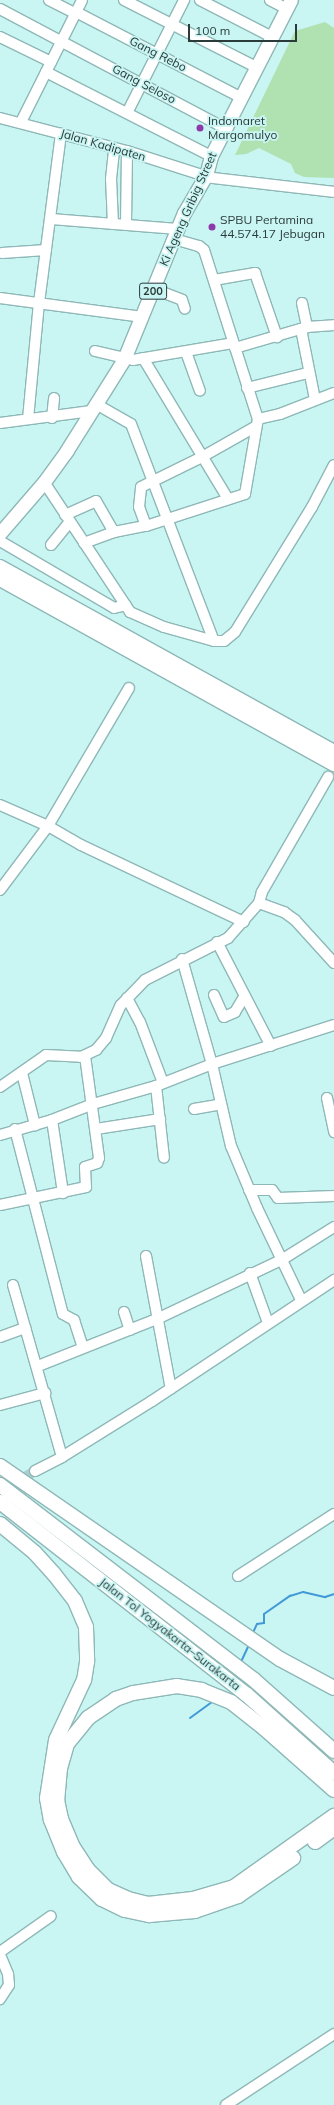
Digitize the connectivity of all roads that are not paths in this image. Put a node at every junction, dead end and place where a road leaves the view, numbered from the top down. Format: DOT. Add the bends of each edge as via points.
graph roads {
  1 [pos="49,0"];
  2 [pos="82,0"];
  3 [pos="124,0"];
  4 [pos="184,0"];
  5 [pos="200,0"];
  6 [pos="270,0"];
  7 [pos="289,4"];
  8 [pos="0,9"];
  9 [pos="76,13"];
  10 [pos="171,24"];
  11 [pos="0,37"];
  12 [pos="272,37"];
  13 [pos="62,41"];
  14 [pos="157,54"];
  15 [pos="51,62"];
  16 [pos="256,67"];
  17 [pos="46,72"];
  18 [pos="142,83"];
  19 [pos="240,97"];
  20 [pos="127,113"];
  21 [pos="0,118"];
  22 [pos="21,122"];
  23 [pos="225,128"];
  24 [pos="61,133"];
  25 [pos="114,148"];
  26 [pos="127,151"];
  27 [pos="211,156"];
  28 [pos="207,176"];
  29 [pos="334,192"];
  30 [pos="51,219"];
  31 [pos="113,224"];
  32 [pos="126,224"];
  33 [pos="176,234"];
  34 [pos="46,250"];
  35 [pos="2,253"];
  36 [pos="214,280"];
  37 [pos="154,289"];
  38 [pos="0,298"];
  39 [pos="39,303"];
  40 [pos="302,303"];
  41 [pos="185,309"];
  42 [pos="143,317"];
  43 [pos="334,326"];
  44 [pos="304,328"];
  45 [pos="277,337"];
  46 [pos="234,345"];
  47 [pos="95,351"];
  48 [pos="186,352"];
  49 [pos="143,358"];
  50 [pos="124,359"];
  51 [pos="308,373"];
  52 [pos="247,388"];
  53 [pos="200,391"];
  54 [pos="334,393"];
  55 [pos="54,398"];
  56 [pos="315,400"];
  57 [pos="94,408"];
  58 [pos="52,418"];
  59 [pos="28,419"];
  60 [pos="0,423"];
  61 [pos="256,423"];
  62 [pos="202,457"];
  63 [pos="334,465"];
  64 [pos="152,481"];
  65 [pos="44,482"];
  66 [pos="228,499"];
  67 [pos="67,519"];
  68 [pos="167,519"];
  69 [pos="146,526"];
  70 [pos="114,532"];
  71 [pos="0,533"];
  72 [pos="0,541"];
  73 [pos="84,543"];
  74 [pos="51,546"];
  75 [pos="1,569"];
  76 [pos="126,605"];
  77 [pos="214,641"];
  78 [pos="129,688"];
  79 [pos="334,752"];
  80 [pos="334,764"];
  81 [pos="328,777"];
  82 [pos="0,805"];
  83 [pos="48,826"];
  84 [pos="0,890"];
  85 [pos="259,903"];
  86 [pos="244,922"];
  87 [pos="217,942"];
  88 [pos="182,959"];
  89 [pos="334,964"];
  90 [pos="214,995"];
  91 [pos="244,997"];
  92 [pos="127,998"];
  93 [pos="334,1024"];
  94 [pos="271,1046"];
  95 [pos="85,1056"];
  96 [pos="212,1064"];
  97 [pos="22,1073"];
  98 [pos="160,1085"];
  99 [pos="0,1087"];
  100 [pos="327,1098"];
  101 [pos="93,1104"];
  102 [pos="221,1104"];
  103 [pos="194,1109"];
  104 [pos="160,1119"];
  105 [pos="52,1120"];
  106 [pos="35,1125"];
  107 [pos="15,1129"];
  108 [pos="96,1129"];
  109 [pos="334,1132"];
  110 [pos="0,1135"];
  111 [pos="164,1158"];
  112 [pos="249,1190"];
  113 [pos="63,1193"];
  114 [pos="334,1196"];
  115 [pos="31,1198"];
  116 [pos="0,1205"];
  117 [pos="334,1227"];
  118 [pos="146,1256"];
  119 [pos="283,1259"];
  120 [pos="250,1273"];
  121 [pos="334,1280"];
  122 [pos="14,1285"];
  123 [pos="302,1300"];
  124 [pos="124,1312"];
  125 [pos="159,1318"];
  126 [pos="268,1324"];
  127 [pos="25,1328"];
  128 [pos="130,1330"];
  129 [pos="0,1337"];
  130 [pos="83,1348"];
  131 [pos="38,1366"];
  132 [pos="170,1388"];
  133 [pos="45,1393"];
  134 [pos="0,1405"];
  135 [pos="62,1457"];
  136 [pos="0,1466"];
  137 [pos="35,1470"];
  138 [pos="0,1485"];
  139 [pos="0,1502"];
  140 [pos="334,1514"];
  141 [pos="0,1524"];
  142 [pos="238,1576"];
  143 [pos="334,1688"];
  144 [pos="334,1752"];
  145 [pos="334,1773"];
  146 [pos="334,1790"];
  147 [pos="334,1816"];
  148 [pos="334,1828"];
  149 [pos="51,1916"];
  150 [pos="0,1954"];
  151 [pos="0,1999"];
  152 [pos="334,2034"];
  153 [pos="226,2105"];
  1 -- 9 [label="street, Gang Rebo"];
  2 -- 9 [label="street"];
  3 -- 10 [label="street"];
  4 -- 10 [label="street"];
  5 -- 12 [label="street"];
  6 -- 7 [label="street"];
  7 -- 12 [label="main road, Ki Ageng Gribig Street / 200"];
  8 -- 13 [label="street, Gang Seloso"];
  9 -- 13 [label="street"];
  9 -- 14 [label="street, Gang Rebo"];
  10 -- 14 [label="street"];
  10 -- 16 [label="street"];
  11 -- 15 [label="street"];
  12 -- 16 [label="main road, Ki Ageng Gribig Street / 200"];
  13 -- 15 [label="street"];
  13 -- 18 [label="street, Gang Seloso"];
  14 -- 18 [label="street"];
  14 -- 19 [label="street, Gang Rebo"];
  15 -- 17 [label="street"];
  16 -- 19 [label="main road, Ki Ageng Gribig Street / 200"];
  17 -- 20 [label="street"];
  17 -- 22 [label="street"];
  18 -- 20 [label="street"];
  18 -- 23 [label="street, Gang Seloso"];
  19 -- 23 [label="main road, Ki Ageng Gribig Street / 200"];
  20 -- 27 [label="street"];
  21 -- 22 [label="street, Jalan Kadipaten"];
  22 -- 24 [label="street, Jalan Kadipaten"];
  23 -- 27 [label="main road, Ki Ageng Gribig Street / 200"];
  24 -- 25 [label="street, Jalan Kadipaten"];
  24 -- 30 [label="street"];
  25 -- 26 [label="street, Jalan Kadipaten"];
  25 -- 31 [label="street" via="111,179"];
  26 -- 28 [label="street, Jalan Kadipaten"];
  26 -- 32 [label="street"];
  27 -- 28 [label="main road, Ki Ageng Gribig Street / 200"];
  28 -- 29 [label="street, Jalan Kadipaten"];
  28 -- 33 [label="main road, Ki Ageng Gribig Street / 200"];
  30 -- 31 [label="street"];
  30 -- 34 [label="street"];
  31 -- 32 [label="street"];
  32 -- 33 [label="street"];
  33 -- 36 [label="street" via="202,247"];
  33 -- 37 [label="main road, Ki Ageng Gribig Street / 200"];
  34 -- 35 [label="street"];
  34 -- 39 [label="street"];
  36 -- 45 [label="street" via="255,273"];
  36 -- 46 [label="street"];
  37 -- 41 [label="street" via="182,300"];
  37 -- 42 [label="main road, Ki Ageng Gribig Street / 200"];
  38 -- 39 [label="street"];
  39 -- 42 [label="street"];
  39 -- 59 [label="street"];
  40 -- 44 [label="street"];
  42 -- 50 [label="main road, Ki Ageng Gribig Street / 200"];
  43 -- 44 [label="street"];
  44 -- 45 [label="street"];
  44 -- 51 [label="street"];
  45 -- 46 [label="street"];
  46 -- 48 [label="street"];
  46 -- 52 [label="street"];
  47 -- 50 [label="street"];
  48 -- 49 [label="street"];
  48 -- 53 [label="street"];
  49 -- 50 [label="street"];
  49 -- 62 [label="street"];
  50 -- 57 [label="main road, Ki Ageng Gribig Street / 200"];
  51 -- 52 [label="street"];
  51 -- 56 [label="street"];
  52 -- 61 [label="street"];
  54 -- 56 [label="street"];
  55 -- 58 [label="street"];
  56 -- 61 [label="street"];
  57 -- 58 [label="street"];
  57 -- 64 [label="street" via="131,424"];
  57 -- 65 [label="main road, Ki Ageng Gribig Street / 200"];
  58 -- 59 [label="street"];
  59 -- 60 [label="street"];
  61 -- 62 [label="street"];
  61 -- 66 [label="street" via="245,494"];
  62 -- 64 [label="street"];
  62 -- 66 [label="street"];
  63 -- 77 [label="street" via="312,507 235,632 224,641"];
  64 -- 68 [label="street"];
  64 -- 69 [label="street" via="140,489 139,507"];
  65 -- 67 [label="street"];
  65 -- 71 [label="main road, Ki Ageng Gribig Street / 200"];
  66 -- 68 [label="street"];
  67 -- 70 [label="street" via="96,501"];
  67 -- 73 [label="street"];
  67 -- 74 [label="street"];
  68 -- 69 [label="street"];
  68 -- 77 [label="street"];
  69 -- 70 [label="street"];
  70 -- 73 [label="street"];
  72 -- 76 [label="street" via="114,608"];
  73 -- 76 [label="street"];
  75 -- 79 [label="highway"];
  75 -- 80 [label="highway"];
  76 -- 77 [label="street" via="134,614 164,627"];
  78 -- 83 [label="street"];
  81 -- 85 [label="street" via="262,892"];
  82 -- 83 [label="street"];
  83 -- 84 [label="street"];
  83 -- 86 [label="street" via="81,845"];
  85 -- 86 [label="street"];
  85 -- 89 [label="street" via="284,912 295,920"];
  86 -- 87 [label="street" via="228,938"];
  87 -- 88 [label="street"];
  87 -- 91 [label="street"];
  88 -- 92 [label="street" via="150,975"];
  88 -- 96 [label="street"];
  90 -- 91 [label="street" via="224,1017 235,1012"];
  91 -- 94 [label="street"];
  92 -- 95 [label="street" via="103,1042"];
  92 -- 98 [label="street" via="140,1022"];
  93 -- 94 [label="street"];
  94 -- 96 [label="street"];
  95 -- 97 [label="street" via="46,1055"];
  95 -- 101 [label="street"];
  96 -- 98 [label="street"];
  96 -- 102 [label="street"];
  97 -- 99 [label="street"];
  97 -- 106 [label="street"];
  98 -- 101 [label="street"];
  98 -- 104 [label="street"];
  100 -- 109 [label="street"];
  101 -- 105 [label="street"];
  101 -- 108 [label="street"];
  102 -- 103 [label="street"];
  102 -- 112 [label="street" via="231,1146"];
  104 -- 108 [label="street"];
  104 -- 111 [label="street"];
  105 -- 106 [label="street"];
  105 -- 113 [label="street"];
  106 -- 107 [label="street"];
  107 -- 110 [label="street"];
  107 -- 115 [label="street"];
  108 -- 113 [label="street" via="99,1161 85,1168 86,1188"];
  112 -- 114 [label="street" via="272,1190 278,1198"];
  112 -- 119 [label="street"];
  113 -- 115 [label="street"];
  115 -- 116 [label="street"];
  115 -- 130 [label="street" via="63,1314 74,1319"];
  117 -- 119 [label="street"];
  118 -- 125 [label="street"];
  119 -- 120 [label="street"];
  119 -- 123 [label="street"];
  120 -- 125 [label="street"];
  120 -- 126 [label="street"];
  121 -- 123 [label="street"];
  122 -- 127 [label="street"];
  123 -- 126 [label="street"];
  124 -- 128 [label="street"];
  125 -- 128 [label="street"];
  125 -- 132 [label="street"];
  126 -- 132 [label="street"];
  127 -- 129 [label="street"];
  127 -- 131 [label="street"];
  128 -- 130 [label="street"];
  130 -- 131 [label="street"];
  131 -- 133 [label="street"];
  132 -- 135 [label="street"];
  133 -- 134 [label="street"];
  133 -- 135 [label="street"];
  135 -- 137 [label="street"];
  136 -- 143 [label="highway" via="280,1659"];
  138 -- 144 [label="highway, Jalan Tol Yogyakarta–Surakarta" via="254,1680"];
  139 -- 145 [label="highway, Jalan Tol Yogyakarta–Surakarta" via="247,1695"];
  140 -- 142 [label="street"];
  141 -- 148 [label="highway" via="35,1553 54,1574 75,1601 86,1627 87,1662 84,1680 56,1740 47,1798 50,1820 64,1852 79,1877 102,1899 125,1910 149,1915 195,1911 238,1896"];
  146 -- 147 [label="highway" via="231,1702 202,1690 177,1686 133,1693 116,1699 88,1718 68,1744 60,1768 57,1800 61,1819 73,1847 88,1870 108,1890 128,1900 148,1904 193,1899 234,1887"];
  149 -- 150 [label="street"];
  150 -- 151 [label="street" via="8,1974 9,1986"];
  152 -- 153 [label="street"];
}
